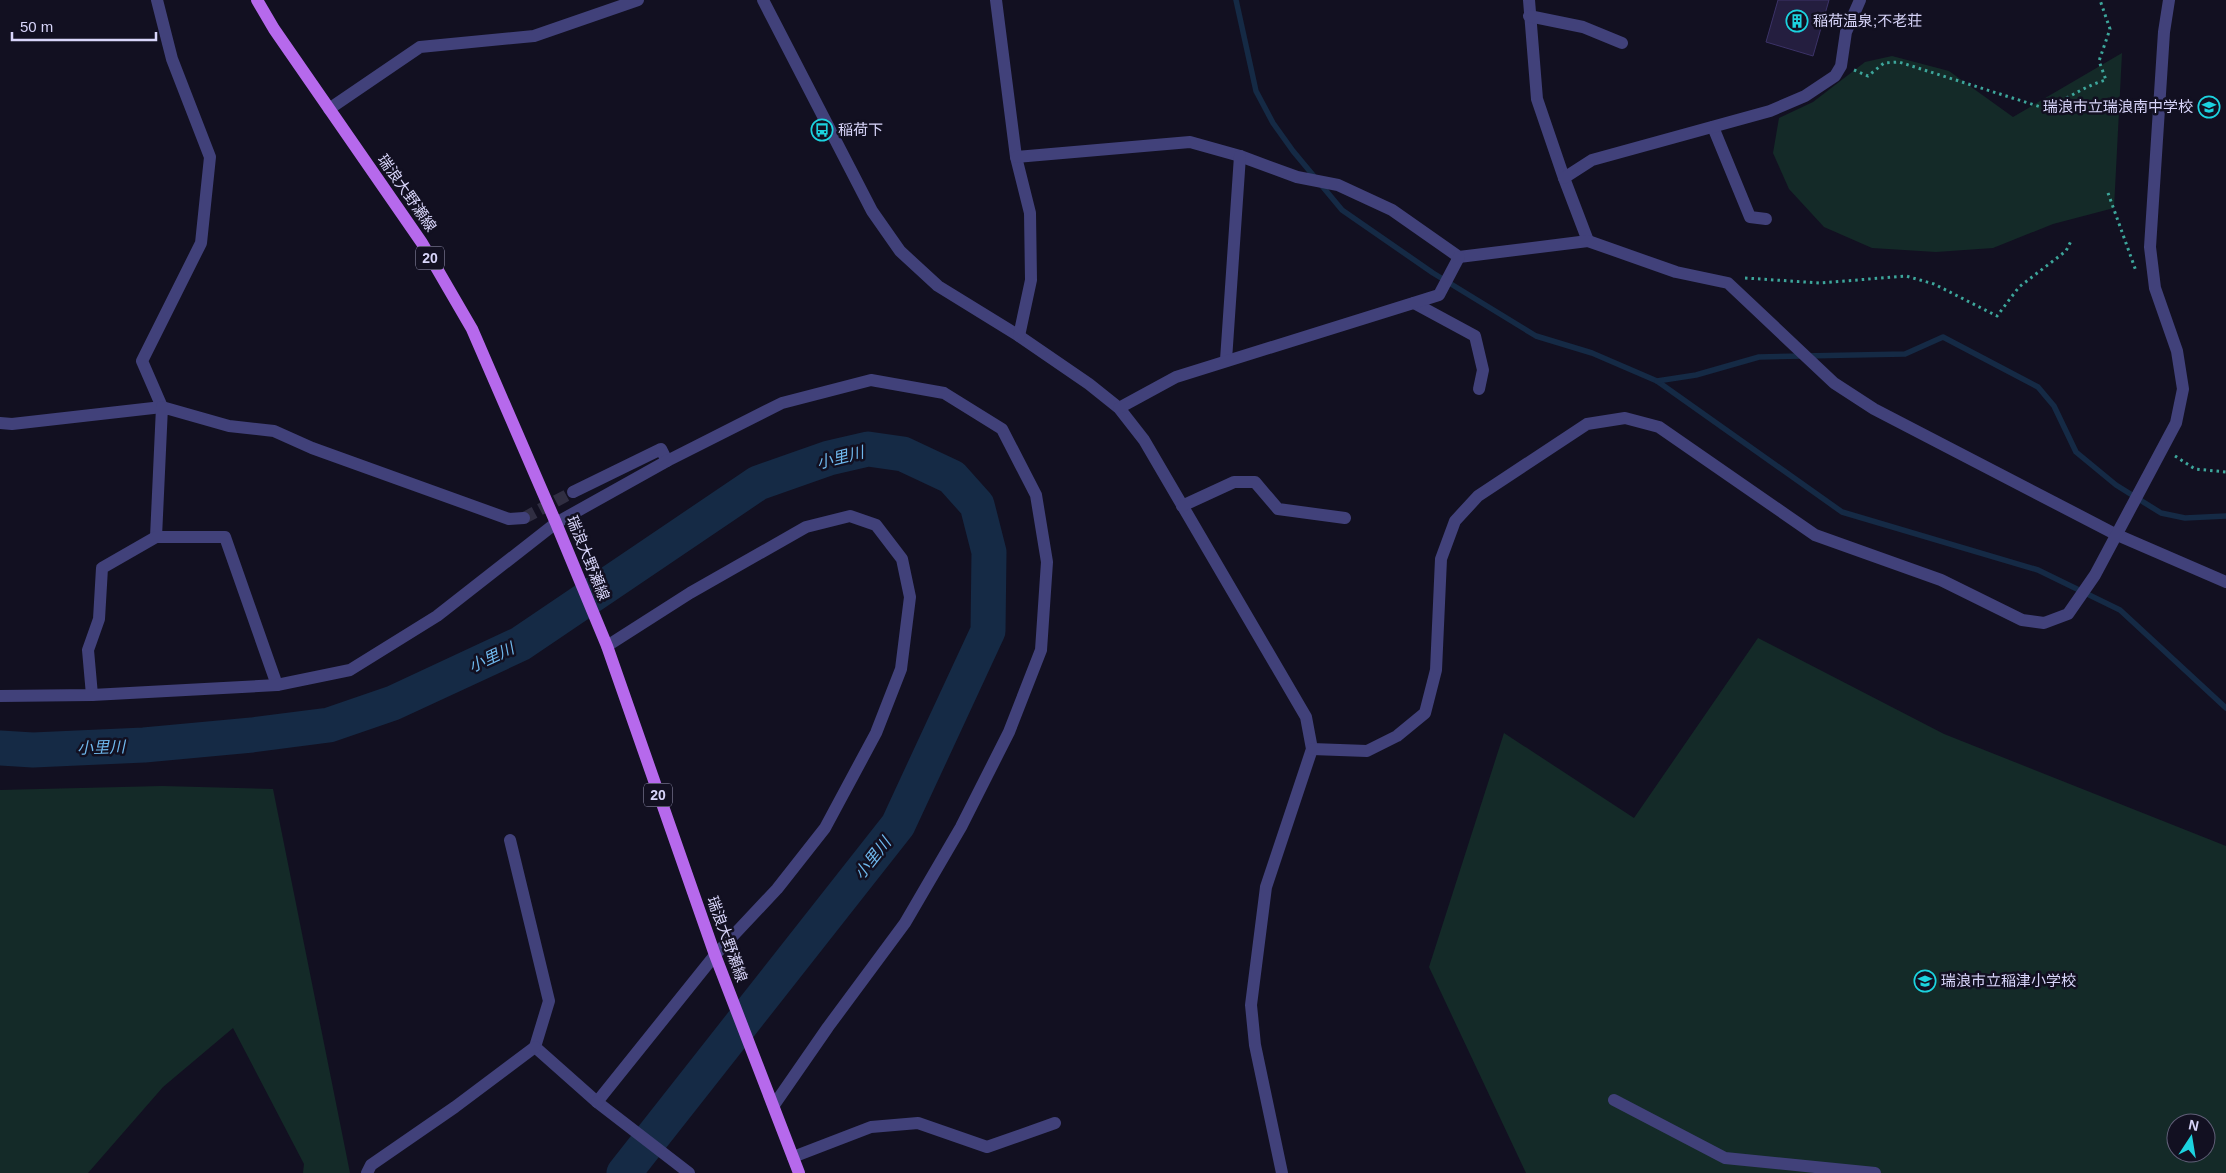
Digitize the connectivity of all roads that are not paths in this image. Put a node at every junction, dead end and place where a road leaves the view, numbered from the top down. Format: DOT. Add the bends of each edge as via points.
graph roads {
  1 [pos="157,0"];
  2 [pos="257,0"];
  3 [pos="638,0"];
  4 [pos="763,0"];
  5 [pos="996,0"];
  6 [pos="1529,0"];
  7 [pos="1860,0"];
  8 [pos="2169,0"];
  9 [pos="1529,16"];
  10 [pos="1622,43"];
  11 [pos="329,109"];
  12 [pos="1713,127"];
  13 [pos="1240,156"];
  14 [pos="1016,157"];
  15 [pos="1564,178"];
  16 [pos="1766,219"];
  17 [pos="1588,241"];
  18 [pos="1459,257"];
  19 [pos="1414,303"];
  20 [pos="1019,336"];
  21 [pos="1226,360"];
  22 [pos="1479,389"];
  23 [pos="162,407"];
  24 [pos="1118,408"];
  25 [pos="0,423"];
  26 [pos="667,461"];
  27 [pos="573,492"];
  28 [pos="1182,506"];
  29 [pos="524,518"];
  30 [pos="1345,518"];
  31 [pos="556,524"];
  32 [pos="2115,534"];
  33 [pos="156,537"];
  34 [pos="2226,582"];
  35 [pos="607,646"];
  36 [pos="277,686"];
  37 [pos="92,695"];
  38 [pos="0,696"];
  39 [pos="1312,749"];
  40 [pos="510,840"];
  41 [pos="717,961"];
  42 [pos="535,1047"];
  43 [pos="1614,1100"];
  44 [pos="597,1102"];
  45 [pos="774,1106"];
  46 [pos="1055,1123"];
  47 [pos="793,1157"];
  48 [pos="367,1173"];
  49 [pos="689,1173"];
  50 [pos="799,1173"];
  51 [pos="1282,1173"];
  52 [pos="1875,1173"];
  1 -- 23 [label="street" via="172,59 210,157 201,243 142,361"];
  2 -- 11 [label="main road, 瑞浪大野瀬線 / 20"];
  3 -- 11 [label="street" via="534,36 420,47"];
  4 -- 20 [label="street" via="872,211 900,251 938,286"];
  5 -- 14 [label="street"];
  6 -- 9 [label="street"];
  7 -- 12 [label="street" via="1846,32 1842,66 1835,76 1805,96 1770,111"];
  8 -- 32 [label="street" via="2164,32 2150,247 2155,288 2176,351 2183,389 2176,422"];
  9 -- 10 [label="street" via="1583,27"];
  9 -- 15 [label="street" via="1537,99"];
  11 -- 31 [label="main road, 瑞浪大野瀬線 / 20" via="422,243 472,329"];
  12 -- 15 [label="street" via="1592,160"];
  12 -- 16 [label="street" via="1750,217"];
  13 -- 14 [label="street" via="1190,142"];
  13 -- 18 [label="street" via="1297,177 1338,185 1392,210"];
  13 -- 21 [label="street"];
  14 -- 20 [label="street" via="1030,213 1031,280"];
  15 -- 17 [label="street"];
  17 -- 18 [label="street"];
  17 -- 32 [label="street" via="1676,272 1728,283 1834,382 1874,409"];
  18 -- 19 [label="street" via="1439,295"];
  19 -- 21 [label="street"];
  19 -- 22 [label="street" via="1475,336 1483,370"];
  20 -- 24 [label="street"];
  21 -- 24 [label="street" via="1176,377"];
  23 -- 25 [label="street"];
  23 -- 29 [label="street" via="229,426 274,431 312,448 509,519"];
  23 -- 33 [label="street"];
  24 -- 28 [label="street" via="1144,440"];
  26 -- 27 [label="street" via="661,449"];
  26 -- 31 [label="street"];
  26 -- 45 [label="street" via="782,403 871,380 944,393 1002,429 1036,495 1047,562 1041,650 1009,732 961,827 905,923"];
  28 -- 30 [label="street" via="1234,482 1255,482 1278,509"];
  28 -- 39 [label="street" via="1306,717"];
  31 -- 35 [label="main road, 瑞浪大野瀬線 / 20"];
  31 -- 36 [label="street" via="437,616 350,670"];
  32 -- 34 [label="street"];
  32 -- 39 [label="street" via="2095,575 2068,614 2044,623 2022,620 1941,580 1815,535 1660,427 1625,418 1587,424 1478,496 1455,521 1441,559 1436,670 1425,713 1396,736 1367,751"];
  33 -- 36 [label="street" via="225,537"];
  33 -- 37 [label="street" via="102,568 100,619 88,650"];
  35 -- 41 [label="main road, 瑞浪大野瀬線 / 20"];
  35 -- 41 [label="street" via="806,527 850,516 876,525 902,559 910,597 900,669 876,733 825,828"];
  36 -- 37 [label="street"];
  37 -- 38 [label="street"];
  39 -- 51 [label="street" via="1266,887 1251,1005 1255,1045"];
  40 -- 42 [label="street" via="549,1001"];
  41 -- 44 [label="street"];
  41 -- 45 [label="main road, 瑞浪大野瀬線 / 20"];
  42 -- 44 [label="street"];
  42 -- 48 [label="street" via="371,1165"];
  43 -- 52 [label="street" via="1725,1158"];
  44 -- 49 [label="street"];
  45 -- 47 [label="main road, 瑞浪大野瀬線 / 20"];
  46 -- 47 [label="street" via="987,1147 918,1123 871,1127"];
  47 -- 50 [label="main road, 瑞浪大野瀬線 / 20"];
}
